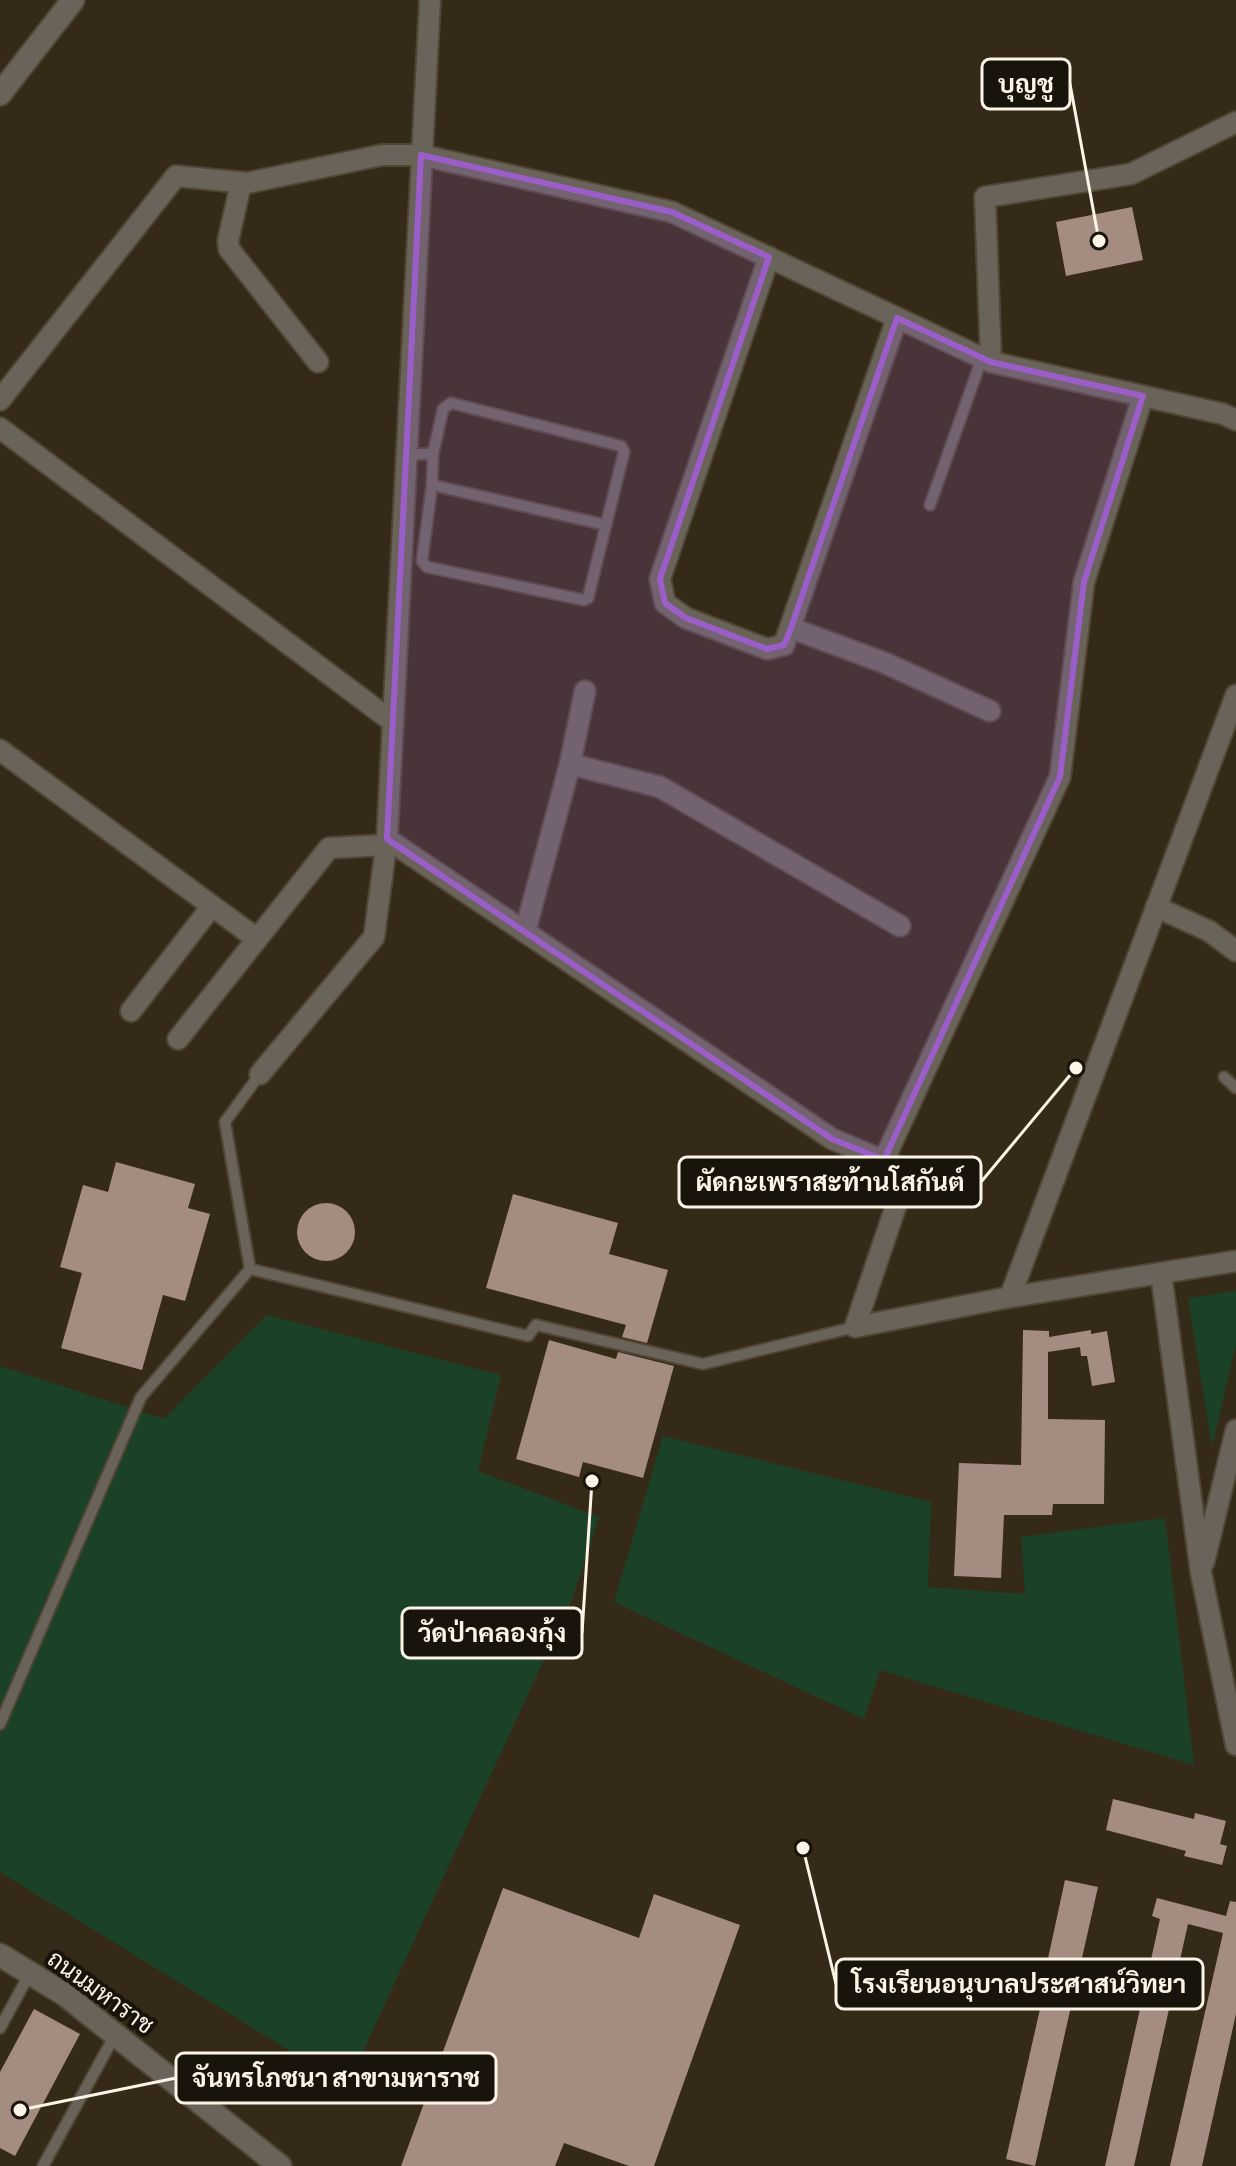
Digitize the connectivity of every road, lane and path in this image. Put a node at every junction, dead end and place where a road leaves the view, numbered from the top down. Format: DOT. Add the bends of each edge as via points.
graph roads {
  1 [pos="73,0"];
  2 [pos="430,0"];
  3 [pos="6,81"];
  4 [pos="1236,122"];
  5 [pos="421,155"];
  6 [pos="241,183"];
  7 [pos="769,257"];
  8 [pos="897,318"];
  9 [pos="986,360"];
  10 [pos="318,362"];
  11 [pos="1143,396"];
  12 [pos="0,400"];
  13 [pos="1236,420"];
  14 [pos="0,428"];
  15 [pos="406,454"];
  16 [pos="433,454"];
  17 [pos="432,485"];
  18 [pos="930,505"];
  19 [pos="606,525"];
  20 [pos="791,628"];
  21 [pos="585,691"];
  22 [pos="1236,695"];
  23 [pos="990,711"];
  24 [pos="393,722"];
  25 [pos="0,750"];
  26 [pos="570,764"];
  27 [pos="386,842"];
  28 [pos="212,906"];
  29 [pos="1156,907"];
  30 [pos="900,926"];
  31 [pos="525,932"];
  32 [pos="257,939"];
  33 [pos="1236,951"];
  34 [pos="131,1011"];
  35 [pos="178,1039"];
  36 [pos="260,1074"];
  37 [pos="1224,1077"];
  38 [pos="1236,1088"];
  39 [pos="884,1160"];
  40 [pos="1236,1261"];
  41 [pos="250,1269"];
  42 [pos="1161,1273"];
  43 [pos="1010,1297"];
  44 [pos="855,1327"];
  45 [pos="1236,1430"];
  46 [pos="1232,1465"];
  47 [pos="1201,1573"];
  48 [pos="0,1724"];
  49 [pos="1236,1745"];
  50 [pos="0,1955"];
  51 [pos="30,1973"];
  52 [pos="0,2028"];
  53 [pos="115,2035"];
  54 [pos="43,2166"];
  55 [pos="280,2166"];
  1 -- 3 [label="street"];
  2 -- 5 [label="street"];
  4 -- 9 [label="street" via="1131,174 985,197"];
  5 -- 6 [label="street" via="382,155"];
  5 -- 7 [label="street" via="672,212"];
  5 -- 15 [label="street"];
  6 -- 10 [label="street" via="229,249"];
  6 -- 12 [label="street" via="176,176"];
  7 -- 8 [label="street"];
  7 -- 20 [label="street" via="660,579 665,603 713,629 767,649 784,645"];
  8 -- 9 [label="street"];
  8 -- 20 [label="street"];
  9 -- 11 [label="street"];
  9 -- 18 [label="lane"];
  11 -- 13 [label="street"];
  11 -- 39 [label="street" via="1084,582 1060,777"];
  14 -- 24 [label="street"];
  15 -- 16 [label="lane"];
  15 -- 24 [label="street"];
  16 -- 17 [label="lane"];
  16 -- 19 [label="lane" via="443,409 451,403 621,446 624,452"];
  17 -- 19 [label="lane"];
  17 -- 19 [label="lane" via="422,561 433,569 586,600"];
  20 -- 23 [label="street"];
  21 -- 26 [label="street"];
  22 -- 29 [label="street"];
  24 -- 27 [label="street"];
  25 -- 28 [label="street"];
  26 -- 30 [label="street" via="660,787"];
  26 -- 31 [label="street"];
  27 -- 31 [label="street"];
  27 -- 32 [label="street" via="329,848"];
  27 -- 36 [label="street" via="374,937"];
  28 -- 32 [label="street"];
  28 -- 34 [label="street"];
  29 -- 33 [label="street" via="1209,931"];
  29 -- 43 [label="street"];
  31 -- 39 [label="street" via="832,1139"];
  32 -- 35 [label="street"];
  36 -- 41 [label="lane" via="225,1122"];
  37 -- 38 [label="lane"];
  39 -- 44 [label="street" via="899,1167 904,1182"];
  40 -- 42 [label="street"];
  41 -- 44 [label="lane" via="528,1336 536,1325 703,1364"];
  41 -- 48 [label="lane" via="141,1397"];
  42 -- 43 [label="street"];
  42 -- 47 [label="street"];
  43 -- 44 [label="street"];
  45 -- 46 [label="street"];
  46 -- 47 [label="street"];
  47 -- 49 [label="street"];
  50 -- 51 [label="street, ถนนมหาราช"];
  51 -- 52 [label="lane"];
  51 -- 53 [label="street, ถนนมหาราช"];
  53 -- 54 [label="lane"];
  53 -- 55 [label="street, ถนนมหาราช"];
}
